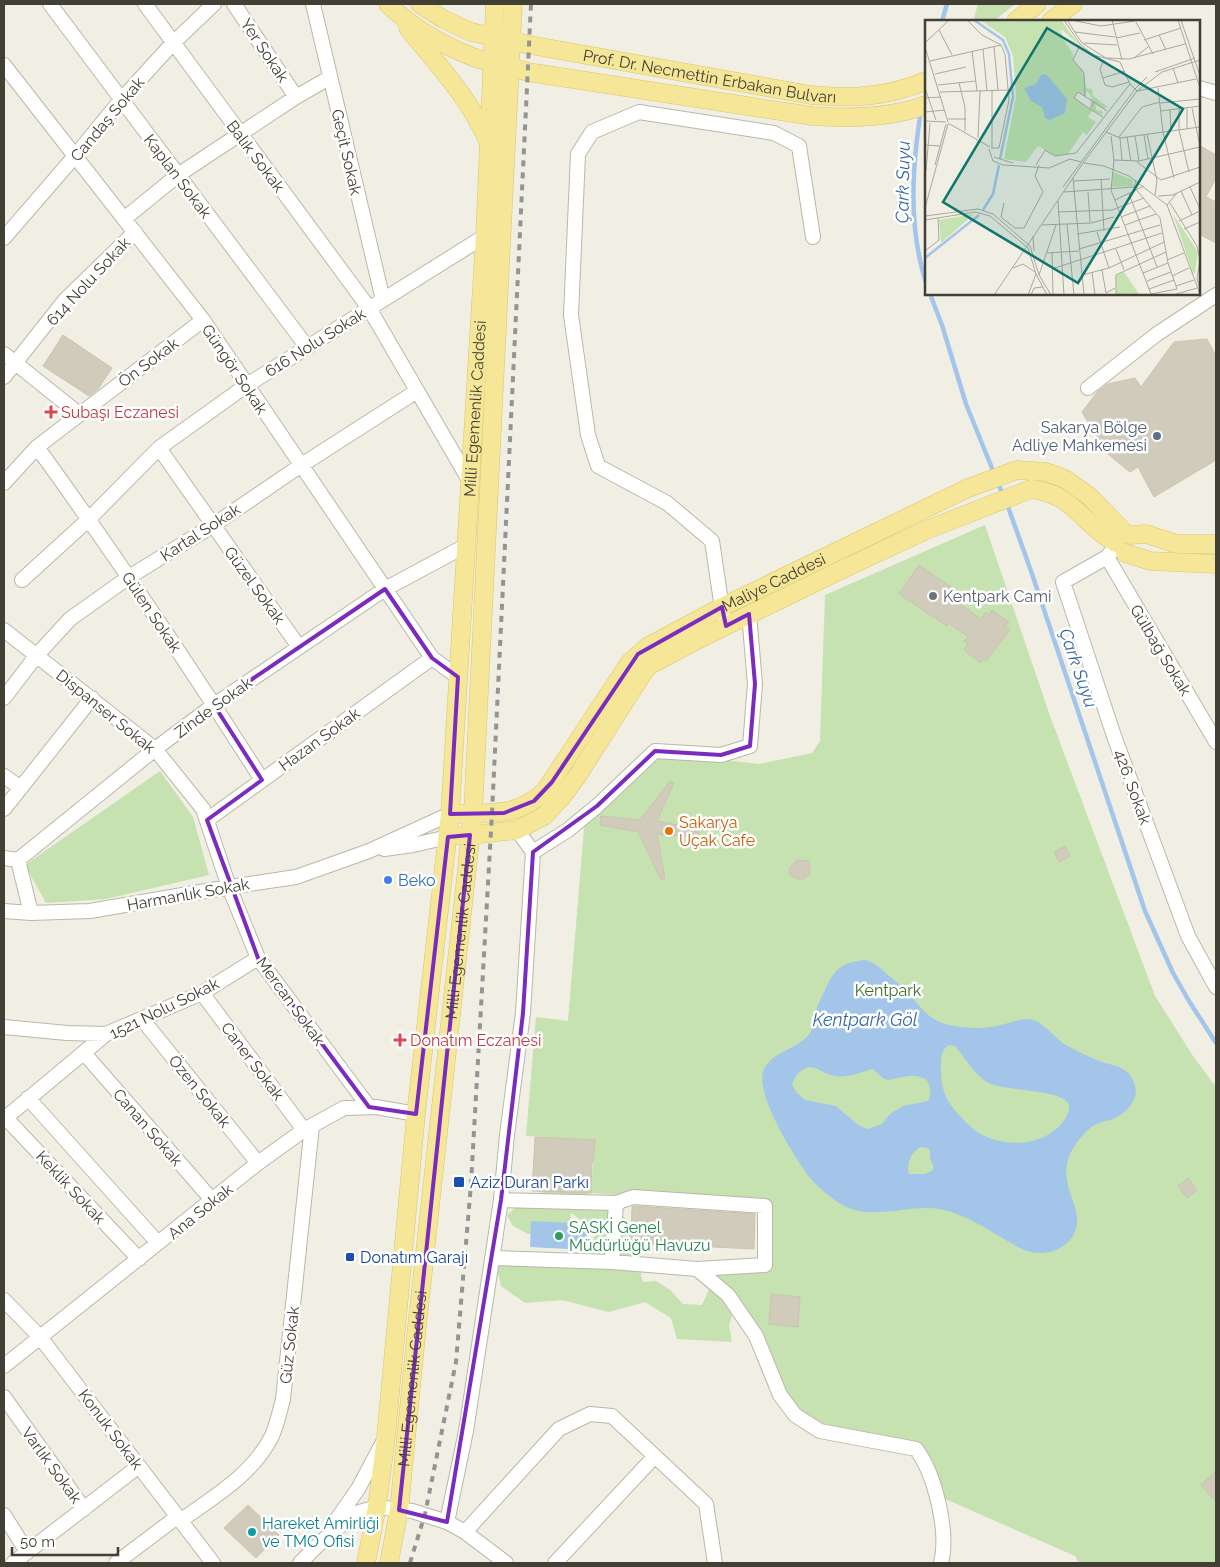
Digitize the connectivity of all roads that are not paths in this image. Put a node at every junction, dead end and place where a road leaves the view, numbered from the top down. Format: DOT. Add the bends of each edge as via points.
graph roads {
  1 [pos="50,4"];
  2 [pos="145,4"];
  3 [pos="214,4"];
  4 [pos="234,4"];
  5 [pos="313,4"];
  6 [pos="420,4"];
  7 [pos="495,4"];
  8 [pos="514,4"];
  9 [pos="1037,4"];
  10 [pos="1073,4"];
  11 [pos="392,8"];
  12 [pos="1017,20"];
  13 [pos="1052,20"];
  14 [pos="493,36"];
  15 [pos="512,41"];
  16 [pos="173,43"];
  17 [pos="492,63"];
  18 [pos="510,66"];
  19 [pos="6,73"];
  20 [pos="329,78"];
  21 [pos="925,81"];
  22 [pos="1200,88"];
  23 [pos="1216,92"];
  24 [pos="296,97"];
  25 [pos="122,100"];
  26 [pos="925,105"];
  27 [pos="239,134"];
  28 [pos="488,142"];
  29 [pos="76,156"];
  30 [pos="178,175"];
  31 [pos="124,218"];
  32 [pos="135,232"];
  33 [pos="5,234"];
  34 [pos="484,236"];
  35 [pos="813,237"];
  36 [pos="1216,295"];
  37 [pos="382,300"];
  38 [pos="369,308"];
  39 [pos="203,320"];
  40 [pos="307,347"];
  41 [pos="4,354"];
  42 [pos="15,364"];
  43 [pos="4,377"];
  44 [pos="247,385"];
  45 [pos="1088,388"];
  46 [pos="417,391"];
  47 [pos="79,414"];
  48 [pos="37,447"];
  49 [pos="159,448"];
  50 [pos="300,466"];
  51 [pos="469,480"];
  52 [pos="4,483"];
  53 [pos="89,519"];
  54 [pos="212,526"];
  55 [pos="1120,544"];
  56 [pos="1216,544"];
  57 [pos="466,545"];
  58 [pos="1216,564"];
  59 [pos="129,577"];
  60 [pos="22,580"];
  61 [pos="385,588"];
  62 [pos="722,607"];
  63 [pos="749,614"];
  64 [pos="726,626"];
  65 [pos="4,630"];
  66 [pos="299,647"];
  67 [pos="37,655"];
  68 [pos="432,658"];
  69 [pos="458,677"];
  70 [pos="4,698"];
  71 [pos="92,698"];
  72 [pos="214,705"];
  73 [pos="1216,742"];
  74 [pos="155,749"];
  75 [pos="4,776"];
  76 [pos="262,780"];
  77 [pos="21,788"];
  78 [pos="4,810"];
  79 [pos="473,813"];
  80 [pos="450,814"];
  81 [pos="206,820"];
  82 [pos="518,830"];
  83 [pos="470,835"];
  84 [pos="448,837"];
  85 [pos="369,851"];
  86 [pos="533,852"];
  87 [pos="4,858"];
  88 [pos="18,860"];
  89 [pos="229,887"];
  90 [pos="4,911"];
  91 [pos="31,913"];
  92 [pos="258,958"];
  93 [pos="1216,987"];
  94 [pos="202,993"];
  95 [pos="142,1019"];
  96 [pos="4,1027"];
  97 [pos="106,1034"];
  98 [pos="84,1053"];
  99 [pos="28,1098"];
  100 [pos="369,1107"];
  101 [pos="416,1114"];
  102 [pos="4,1117"];
  103 [pos="308,1128"];
  104 [pos="258,1163"];
  105 [pos="501,1200"];
  106 [pos="213,1201"];
  107 [pos="616,1203"];
  108 [pos="158,1243"];
  109 [pos="493,1258"];
  110 [pos="139,1259"];
  111 [pos="612,1262"];
  112 [pos="697,1269"];
  113 [pos="4,1300"];
  114 [pos="40,1337"];
  115 [pos="4,1366"];
  116 [pos="4,1397"];
  117 [pos="386,1437"];
  118 [pos="655,1456"];
  119 [pos="139,1466"];
  120 [pos="377,1507"];
  121 [pos="84,1509"];
  122 [pos="399,1510"];
  123 [pos="4,1515"];
  124 [pos="179,1519"];
  125 [pos="447,1522"];
  126 [pos="465,1532"];
  127 [pos="322,1541"];
  128 [pos="28,1552"];
  129 [pos="14,1563"];
  130 [pos="116,1563"];
  131 [pos="213,1563"];
  132 [pos="300,1563"];
  133 [pos="366,1563"];
  134 [pos="389,1563"];
  135 [pos="506,1563"];
  136 [pos="555,1563"];
  137 [pos="715,1563"];
  138 [pos="941,1563"];
  1 -- 25 [label="street, Kaplan Sokak"];
  2 -- 16 [label="street, Balık Sokak"];
  3 -- 16 [label="street, Candaş Sokak"];
  4 -- 24 [label="street, Yer Sokak"];
  5 -- 20 [label="street, Geçit Sokak"];
  6 -- 14 [label="main road, Prof. Dr. Necmettin Erbakan Bulvarı" via="471,32"];
  7 -- 14 [label="main road, Milli Egemenlik Caddesi"];
  8 -- 15 [label="main road, Milli Egemenlik Caddesi"];
  9 -- 12 [label="main road"];
  10 -- 13 [label="main road"];
  11 -- 17 [label="main road, Prof. Dr. Necmettin Erbakan Bulvarı" via="432,37"];
  11 -- 28 [label="main road" via="460,91"];
  14 -- 15 [label="main road, Prof. Dr. Necmettin Erbakan Bulvarı"];
  14 -- 17 [label="main road, Milli Egemenlik Caddesi"];
  15 -- 18 [label="main road, Milli Egemenlik Caddesi"];
  15 -- 21 [label="main road, Prof. Dr. Necmettin Erbakan Bulvarı" via="811,95 853,98 889,93"];
  16 -- 25 [label="street, Candaş Sokak"];
  16 -- 27 [label="street, Balık Sokak"];
  17 -- 18 [label="main road, Prof. Dr. Necmettin Erbakan Bulvarı"];
  17 -- 28 [label="main road, Milli Egemenlik Caddesi"];
  18 -- 26 [label="main road, Prof. Dr. Necmettin Erbakan Bulvarı" via="528,72 812,116 860,117"];
  18 -- 79 [label="main road, Milli Egemenlik Caddesi"];
  19 -- 29 [label="street, Güngör Sokak"];
  20 -- 24 [label="street, 614 Nolu Sokak"];
  20 -- 37 [label="street, Geçit Sokak"];
  22 -- 23 [label="street"];
  24 -- 27 [label="street, 614 Nolu Sokak"];
  25 -- 29 [label="street, Candaş Sokak"];
  25 -- 30 [label="street, Kaplan Sokak"];
  27 -- 30 [label="street, 614 Nolu Sokak"];
  27 -- 38 [label="street, Balık Sokak"];
  28 -- 34 [label="main road, Milli Egemenlik Caddesi"];
  29 -- 31 [label="street, Güngör Sokak"];
  29 -- 33 [label="street, Candaş Sokak"];
  30 -- 31 [label="street, 614 Nolu Sokak"];
  30 -- 40 [label="street, Kaplan Sokak"];
  31 -- 32 [label="street, Güngör Sokak"];
  32 -- 39 [label="street, Güngör Sokak"];
  32 -- 42 [label="street, 614 Nolu Sokak" via="66,300"];
  34 -- 37 [label="street, 616 Nolu Sokak"];
  34 -- 51 [label="main road, Milli Egemenlik Caddesi"];
  35 -- 62 [label="street" via="799,146 774,133 639,112 592,132 578,154 572,316 588,435 598,466 667,503 712,541"];
  36 -- 45 [label="street" via="1157,334"];
  37 -- 38 [label="street, 616 Nolu Sokak"];
  38 -- 40 [label="street, 616 Nolu Sokak"];
  38 -- 46 [label="street"];
  39 -- 44 [label="street, Güngör Sokak"];
  39 -- 47 [label="street, Ön Sokak"];
  40 -- 44 [label="street, 616 Nolu Sokak"];
  41 -- 42 [label="street"];
  42 -- 43 [label="street, 614 Nolu Sokak"];
  42 -- 47 [label="street"];
  44 -- 49 [label="street, 616 Nolu Sokak"];
  44 -- 50 [label="street, Güngör Sokak"];
  46 -- 50 [label="street, Kartal Sokak"];
  46 -- 51 [label="street"];
  47 -- 48 [label="street, Ön Sokak"];
  48 -- 52 [label="street, Ön Sokak"];
  48 -- 53 [label="street, Gülen Sokak"];
  49 -- 53 [label="street, 616 Nolu Sokak"];
  49 -- 54 [label="street, Güzel Sokak"];
  50 -- 54 [label="street, Kartal Sokak"];
  50 -- 61 [label="street, Güngör Sokak"];
  51 -- 57 [label="main road, Milli Egemenlik Caddesi"];
  53 -- 59 [label="street, Gülen Sokak"];
  53 -- 60 [label="street, 616 Nolu Sokak"];
  54 -- 59 [label="street, Kartal Sokak"];
  54 -- 66 [label="street, Güzel Sokak"];
  55 -- 56 [label="main road" via="1146,534 1177,544"];
  55 -- 58 [label="main road, Maliye Caddesi" via="1150,561"];
  55 -- 62 [label="main road, Maliye Caddesi" via="1089,496 1066,479 1046,472 1017,470 966,489"];
  55 -- 63 [label="main road, Maliye Caddesi" via="1104,536 1070,503 1044,491 1031,489 886,549"];
  55 -- 73 [label="street, Gülbağ Sokak"];
  55 -- 93 [label="street, 426. Sokak" via="1063,582 1114,736 1188,936"];
  57 -- 61 [label="street, Zinde Sokak"];
  57 -- 69 [label="main road, Milli Egemenlik Caddesi"];
  59 -- 67 [label="street, Kartal Sokak" via="70,619"];
  59 -- 72 [label="street, Gülen Sokak"];
  61 -- 66 [label="street, Zinde Sokak"];
  61 -- 68 [label="street, Güngör Sokak"];
  62 -- 64 [label="street"];
  62 -- 79 [label="main road, Maliye Caddesi" via="647,647 630,662 545,792 534,801 504,813"];
  63 -- 64 [label="main road, Maliye Caddesi"];
  63 -- 86 [label="street" via="755,684 750,746 721,755 655,751 591,812"];
  64 -- 82 [label="main road, Maliye Caddesi" via="650,665 561,798 544,816"];
  65 -- 67 [label="street, Dispanser Sokak"];
  66 -- 72 [label="street, Zinde Sokak"];
  67 -- 70 [label="street, Kartal Sokak"];
  67 -- 71 [label="street, Dispanser Sokak"];
  68 -- 69 [label="street, Güngör Sokak"];
  68 -- 76 [label="street, Hazan Sokak"];
  69 -- 80 [label="main road, Milli Egemenlik Caddesi"];
  71 -- 74 [label="street, Dispanser Sokak"];
  71 -- 77 [label="street"];
  72 -- 74 [label="street, Zinde Sokak"];
  72 -- 76 [label="street, Gülen Sokak"];
  74 -- 81 [label="street, Dispanser Sokak" via="203,810"];
  74 -- 88 [label="street, Zinde Sokak"];
  75 -- 77 [label="street"];
  76 -- 81 [label="street, Hazan Sokak"];
  77 -- 78 [label="street"];
  79 -- 80 [label="main road, Maliye Caddesi"];
  79 -- 83 [label="main road, Milli Egemenlik Caddesi"];
  80 -- 84 [label="main road, Milli Egemenlik Caddesi"];
  80 -- 85 [label="street, Harmanlık Sokak"];
  81 -- 89 [label="street, Dispanser Sokak"];
  82 -- 83 [label="main road, Maliye Caddesi"];
  82 -- 86 [label="street"];
  83 -- 84 [label="main road, Maliye Caddesi"];
  83 -- 122 [label="main road, Milli Egemenlik Caddesi"];
  84 -- 85 [label="street, Harmanlık Sokak"];
  84 -- 101 [label="main road, Milli Egemenlik Caddesi"];
  85 -- 89 [label="street, Harmanlık Sokak" via="296,877"];
  86 -- 105 [label="street" via="523,1014"];
  87 -- 88 [label="street"];
  88 -- 91 [label="street"];
  89 -- 91 [label="street, Harmanlık Sokak" via="90,911"];
  89 -- 92 [label="street, Mercan Sokak"];
  90 -- 91 [label="street, Harmanlık Sokak"];
  92 -- 94 [label="street, 1521 Nolu Sokak"];
  92 -- 100 [label="street, Mercan Sokak"];
  94 -- 95 [label="street, 1521 Nolu Sokak"];
  94 -- 103 [label="street, Caner Sokak"];
  95 -- 97 [label="street, 1521 Nolu Sokak"];
  95 -- 104 [label="street, Özen Sokak"];
  96 -- 97 [label="street"];
  97 -- 98 [label="street, 1521 Nolu Sokak"];
  98 -- 99 [label="street, 1521 Nolu Sokak"];
  98 -- 106 [label="street, Canan Sokak"];
  99 -- 102 [label="street, 1521 Nolu Sokak"];
  99 -- 108 [label="street"];
  100 -- 101 [label="street, Ana Sokak"];
  100 -- 103 [label="street, Ana Sokak" via="344,1108"];
  101 -- 117 [label="main road, Milli Egemenlik Caddesi"];
  102 -- 110 [label="street, Keklik Sokak"];
  103 -- 104 [label="street, Ana Sokak"];
  103 -- 124 [label="street, Güz Sokak" via="284,1389 278,1417 272,1435 250,1469"];
  104 -- 106 [label="street, Ana Sokak"];
  105 -- 107 [label="street"];
  105 -- 109 [label="street"];
  106 -- 108 [label="street, Ana Sokak"];
  107 -- 111 [label="street"];
  107 -- 112 [label="street" via="633,1198 765,1206 766,1265"];
  108 -- 110 [label="street, Ana Sokak"];
  109 -- 111 [label="street"];
  109 -- 125 [label="street" via="466,1431"];
  110 -- 114 [label="street, Ana Sokak"];
  111 -- 112 [label="street"];
  112 -- 138 [label="street" via="728,1295 756,1336 780,1395 795,1415 820,1431 916,1449 935,1490 943,1522"];
  113 -- 114 [label="street, Konuk Sokak"];
  114 -- 115 [label="street, Ana Sokak"];
  114 -- 119 [label="street, Konuk Sokak"];
  116 -- 121 [label="street, Varlık Sokak"];
  117 -- 120 [label="main road, Milli Egemenlik Caddesi"];
  117 -- 127 [label="street" via="358,1489"];
  118 -- 126 [label="street" via="612,1416 590,1414 559,1429"];
  118 -- 136 [label="street"];
  118 -- 137 [label="street" via="706,1504"];
  119 -- 121 [label="street"];
  119 -- 124 [label="street, Konuk Sokak"];
  120 -- 122 [label="street"];
  120 -- 127 [label="street" via="356,1513"];
  120 -- 133 [label="main road, Milli Egemenlik Caddesi"];
  121 -- 128 [label="street"];
  122 -- 125 [label="street"];
  122 -- 134 [label="main road, Milli Egemenlik Caddesi"];
  123 -- 128 [label="street"];
  124 -- 130 [label="street, Güz Sokak"];
  124 -- 131 [label="street, Konuk Sokak"];
  125 -- 126 [label="street"];
  126 -- 135 [label="street"];
  127 -- 132 [label="street"];
  128 -- 129 [label="street"];
}
